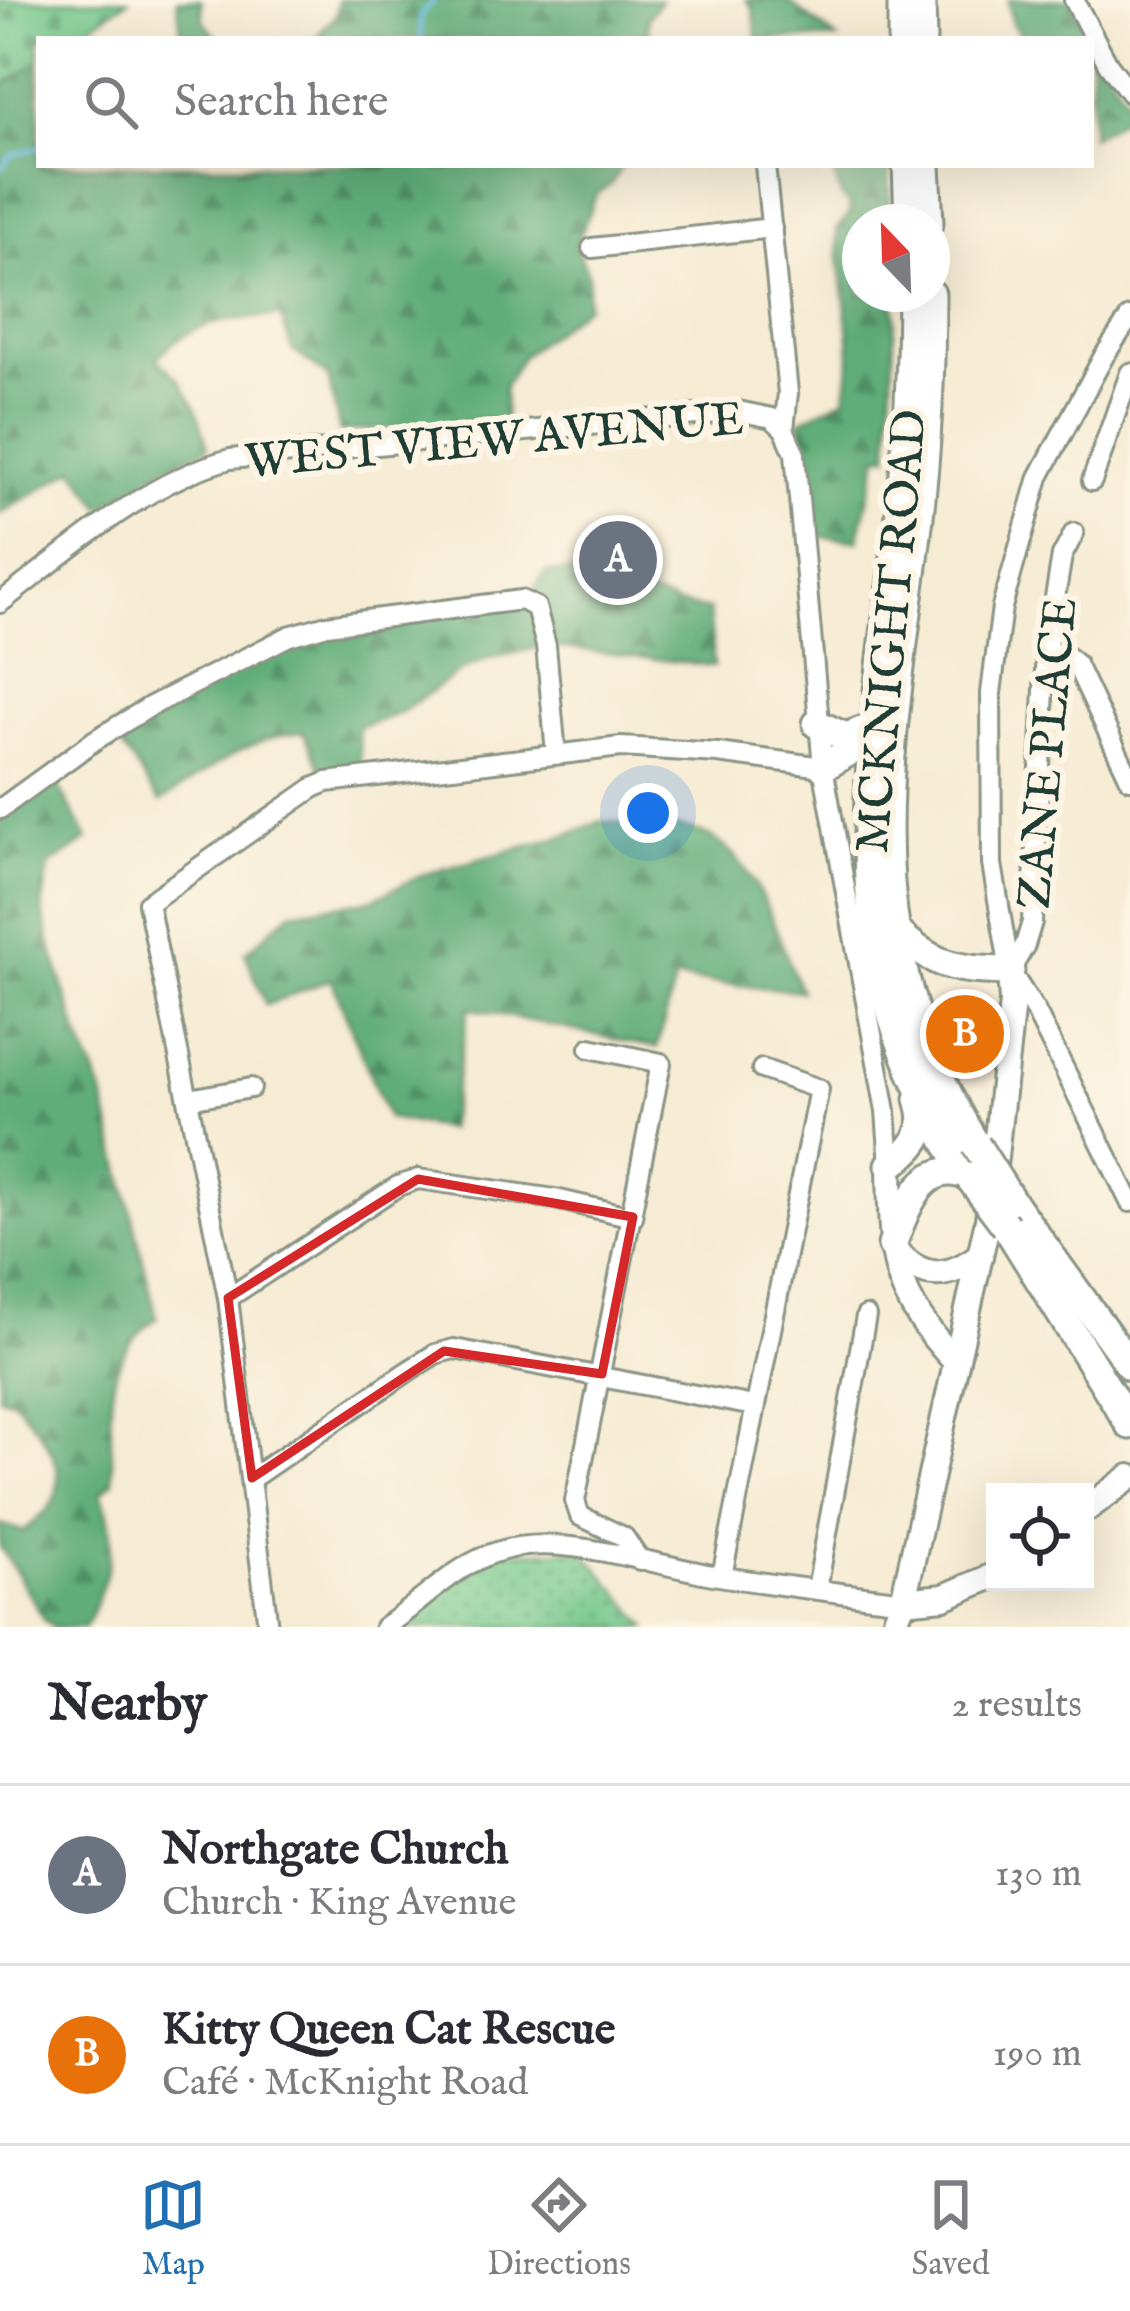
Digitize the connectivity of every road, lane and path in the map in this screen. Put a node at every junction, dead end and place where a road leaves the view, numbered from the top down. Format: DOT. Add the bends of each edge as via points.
graph roads {
  1 [pos="902,0"];
  2 [pos="921,0"];
  3 [pos="1074,0"];
  4 [pos="902,36"];
  5 [pos="922,36"];
  6 [pos="1093,36"];
  7 [pos="1094,38"];
  8 [pos="1130,94"];
  9 [pos="765,168"];
  10 [pos="907,168"];
  11 [pos="926,168"];
  12 [pos="908,204"];
  13 [pos="928,204"];
  14 [pos="772,228"];
  15 [pos="592,248"];
  16 [pos="911,312"];
  17 [pos="930,312"];
  18 [pos="1130,317"];
  19 [pos="1130,374"];
  20 [pos="784,429"];
  21 [pos="1092,481"];
  22 [pos="1074,533"];
  23 [pos="0,603"];
  24 [pos="1046,651"];
  25 [pos="818,724"];
  26 [pos="872,727"];
  27 [pos="556,754"];
  28 [pos="823,767"];
  29 [pos="1130,779"];
  30 [pos="866,802"];
  31 [pos="0,809"];
  32 [pos="892,927"];
  33 [pos="957,970"];
  34 [pos="1010,971"];
  35 [pos="923,1040"];
  36 [pos="590,1048"];
  37 [pos="762,1069"];
  38 [pos="912,1077"];
  39 [pos="251,1088"];
  40 [pos="189,1099"];
  41 [pos="890,1165"];
  42 [pos="969,1177"];
  43 [pos="1130,1202"];
  44 [pos="1009,1213"];
  45 [pos="633,1217"];
  46 [pos="892,1245"];
  47 [pos="980,1255"];
  48 [pos="1029,1259"];
  49 [pos="228,1298"];
  50 [pos="866,1316"];
  51 [pos="956,1361"];
  52 [pos="1130,1366"];
  53 [pos="602,1374"];
  54 [pos="1130,1398"];
  55 [pos="754,1406"];
  56 [pos="1130,1425"];
  57 [pos="252,1478"];
  58 [pos="1126,1481"];
  59 [pos="1094,1504"];
  60 [pos="640,1561"];
  61 [pos="722,1576"];
  62 [pos="986,1579"];
  63 [pos="817,1589"];
  64 [pos="903,1601"];
  65 [pos="268,1627"];
  66 [pos="384,1627"];
  67 [pos="893,1627"];
  1 -- 4 [label="highway"];
  2 -- 5 [label="highway"];
  3 -- 6 [label="street"];
  7 -- 8 [label="street"];
  9 -- 14 [label="street"];
  10 -- 12 [label="highway"];
  11 -- 13 [label="highway"];
  14 -- 15 [label="street"];
  14 -- 20 [label="street" via="788,393"];
  16 -- 26 [label="highway, MCKNIGHT ROAD" via="905,472"];
  17 -- 32 [label="highway, MCKNIGHT ROAD" via="924,474 887,766"];
  18 -- 34 [label="street" via="1039,477 996,638 992,864"];
  19 -- 21 [label="street"];
  20 -- 23 [label="street, WEST VIEW AVENUE" via="765,414 738,411 230,459 147,497"];
  20 -- 25 [label="street, WEST VIEW AVENUE" via="800,487"];
  22 -- 24 [label="street, ZANE PLACE" via="1062,556"];
  24 -- 29 [label="street" via="1076,664"];
  24 -- 34 [label="street, ZANE PLACE" via="1032,922"];
  25 -- 26 [label="highway" via="846,737"];
  25 -- 28 [label="street, WEST VIEW AVENUE"];
  26 -- 28 [label="highway" via="857,747"];
  26 -- 30 [label="highway, MCKNIGHT ROAD"];
  27 -- 28 [label="street" via="638,747"];
  27 -- 31 [label="street" via="543,627 536,607 521,600 289,636 191,682"];
  27 -- 40 [label="street" via="320,784 148,903"];
  28 -- 30 [label="highway"];
  28 -- 41 [label="street, WEST VIEW AVENUE"];
  30 -- 38 [label="highway, MCKNIGHT ROAD" via="874,930"];
  32 -- 33 [label="highway"];
  32 -- 35 [label="highway, MCKNIGHT ROAD"];
  33 -- 34 [label="highway"];
  33 -- 35 [label="highway" via="928,991"];
  34 -- 43 [label="street"];
  34 -- 47 [label="main road" via="994,1188"];
  35 -- 44 [label="highway, MCKNIGHT ROAD, bridge"];
  36 -- 45 [label="street" via="661,1063"];
  37 -- 55 [label="street" via="819,1089"];
  38 -- 41 [label="highway" via="922,1130"];
  38 -- 42 [label="highway, MCKNIGHT ROAD"];
  39 -- 40 [label="street"];
  40 -- 49 [label="street"];
  41 -- 46 [label="main road, WEST VIEW AVENUE"];
  42 -- 44 [label="highway, MCKNIGHT ROAD, bridge"];
  42 -- 46 [label="highway" via="950,1172 922,1183"];
  44 -- 48 [label="highway, MCKNIGHT ROAD"];
  44 -- 52 [label="highway, MCKNIGHT ROAD"];
  45 -- 49 [label="street" via="418,1179"];
  45 -- 53 [label="street"];
  46 -- 47 [label="main road" via="909,1264 937,1275"];
  46 -- 51 [label="main road, WEST VIEW AVENUE" via="914,1313"];
  47 -- 51 [label="main road"];
  48 -- 54 [label="main road, MCKNIGHT ROAD"];
  48 -- 56 [label="highway"];
  49 -- 57 [label="street"];
  50 -- 63 [label="street"];
  51 -- 64 [label="main road"];
  53 -- 55 [label="street"];
  53 -- 57 [label="street" via="444,1351"];
  53 -- 60 [label="street" via="575,1506 584,1519 624,1537"];
  55 -- 61 [label="street"];
  57 -- 65 [label="street"];
  58 -- 59 [label="main road"];
  60 -- 61 [label="street"];
  60 -- 66 [label="street" via="548,1546 506,1549 466,1566"];
  61 -- 63 [label="street"];
  62 -- 64 [label="main road" via="958,1593"];
  63 -- 64 [label="street"];
  64 -- 67 [label="main road"];
}
